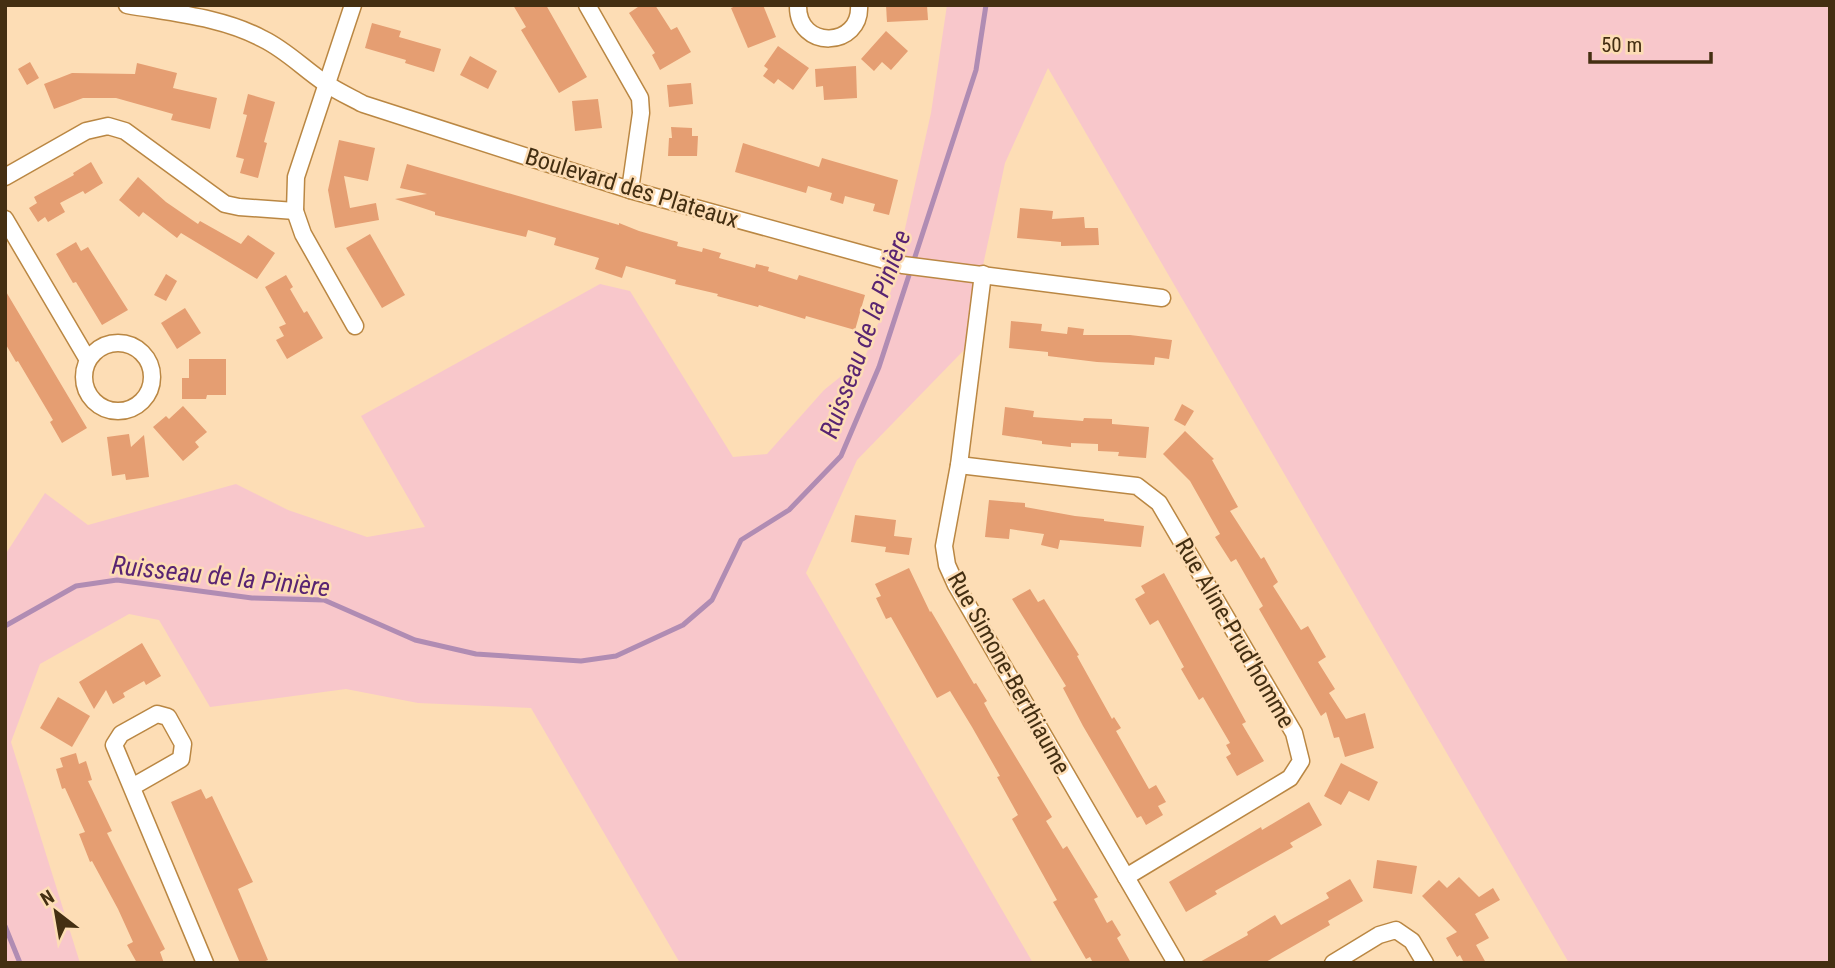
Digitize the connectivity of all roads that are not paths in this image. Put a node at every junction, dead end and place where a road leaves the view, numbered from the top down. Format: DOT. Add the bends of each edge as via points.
graph roads {
  1 [pos="127,5"];
  2 [pos="353,5"];
  3 [pos="587,5"];
  4 [pos="797,5"];
  5 [pos="859,5"];
  6 [pos="326,84"];
  7 [pos="5,177"];
  8 [pos="630,190"];
  9 [pos="295,211"];
  10 [pos="5,219"];
  11 [pos="983,274"];
  12 [pos="1162,298"];
  13 [pos="355,326"];
  14 [pos="88,360"];
  15 [pos="959,466"];
  16 [pos="132,787"];
  17 [pos="1126,877"];
  18 [pos="205,963"];
  19 [pos="1175,963"];
  20 [pos="1333,963"];
  21 [pos="1425,963"];
  1 -- 6 [label="street, Boulevard des Plateaux" via="240,29 285,52"];
  2 -- 6 [label="street"];
  3 -- 8 [label="street" via="640,98"];
  4 -- 5 [label="street" via="806,30 824,39 851,29"];
  6 -- 8 [label="street, Boulevard des Plateaux" via="363,103"];
  6 -- 9 [label="street" via="296,177"];
  7 -- 9 [label="street" via="86,131 107,126 125,131 225,204"];
  8 -- 11 [label="street, Boulevard des Plateaux" via="903,265"];
  9 -- 13 [label="street" via="303,234"];
  10 -- 14 [label="street"];
  11 -- 12 [label="street, Boulevard des Plateaux"];
  11 -- 15 [label="street, Rue Simone-Berthiaume"];
  14 -- 14 [label="street" via="84,382 94,402 115,411 127,410 145,397 152,376 150,365 136,348 104,345"];
  15 -- 17 [label="street, Rue Simone-Berthiaume" via="944,546 947,565"];
  15 -- 17 [label="street, Rue Aline-Prud'homme" via="1137,486 1159,503 1294,733 1301,761 1290,778"];
  16 -- 16 [label="street" via="114,744 121,734 157,714 168,717 183,744 181,759"];
  16 -- 18 [label="street"];
  17 -- 19 [label="street, Rue Simone-Berthiaume"];
  20 -- 21 [label="street" via="1396,930 1412,940"];
}
